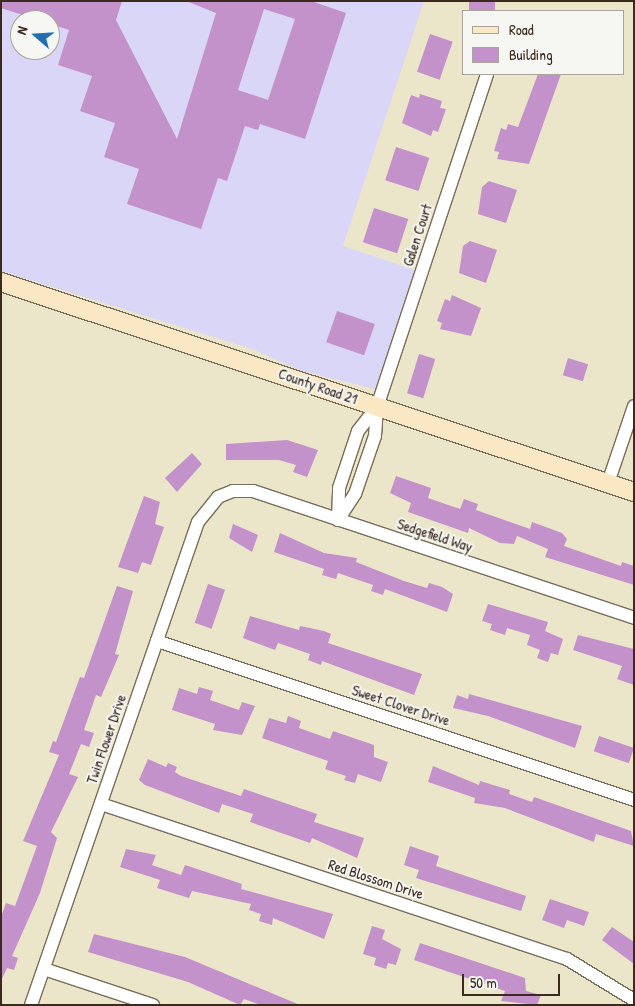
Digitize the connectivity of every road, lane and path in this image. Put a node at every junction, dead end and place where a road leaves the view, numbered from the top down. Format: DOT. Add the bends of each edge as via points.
graph roads {
  1 [pos="487,75"];
  2 [pos="1,282"];
  3 [pos="634,406"];
  4 [pos="377,407"];
  5 [pos="608,483"];
  6 [pos="634,492"];
  7 [pos="225,493"];
  8 [pos="338,520"];
  9 [pos="634,618"];
  10 [pos="157,641"];
  11 [pos="634,800"];
  12 [pos="101,804"];
  13 [pos="44,969"];
  14 [pos="634,1000"];
  15 [pos="31,1005"];
  16 [pos="153,1005"];
  1 -- 4 [label="street, Galen Court"];
  2 -- 4 [label="street, County Road 21"];
  3 -- 5 [label="street"];
  4 -- 5 [label="street, County Road 21"];
  4 -- 8 [label="street" via="375,436 358,486"];
  4 -- 8 [label="street" via="358,431 339,488"];
  5 -- 6 [label="street, County Road 21"];
  7 -- 8 [label="street, Sedgefield Way" via="253,491"];
  7 -- 10 [label="street, Twin Flower Drive" via="212,501 198,522"];
  8 -- 9 [label="street, Sedgefield Way"];
  10 -- 11 [label="street, Sweet Clover Drive"];
  10 -- 12 [label="street, Twin Flower Drive"];
  12 -- 13 [label="street, Twin Flower Drive"];
  12 -- 14 [label="street, Red Blossom Drive" via="567,959"];
  13 -- 15 [label="street, Twin Flower Drive"];
  13 -- 16 [label="street"];
}
